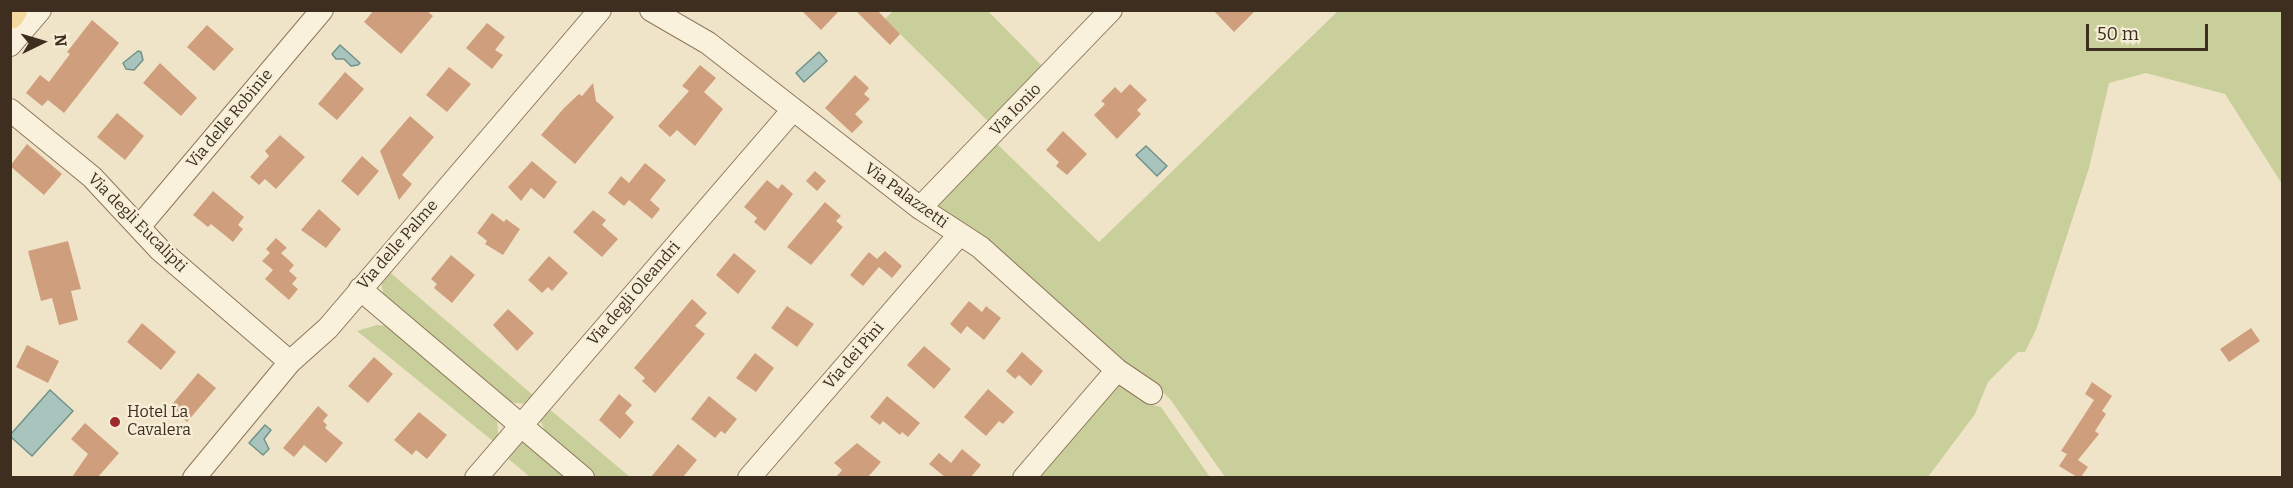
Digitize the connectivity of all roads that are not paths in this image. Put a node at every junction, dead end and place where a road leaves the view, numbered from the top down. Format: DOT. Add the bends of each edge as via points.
graph roads {
  1 [pos="13,10"];
  2 [pos="40,10"];
  3 [pos="322,10"];
  4 [pos="600,10"];
  5 [pos="651,10"];
  6 [pos="1111,11"];
  7 [pos="10,15"];
  8 [pos="10,45"];
  9 [pos="10,110"];
  10 [pos="792,111"];
  11 [pos="920,208"];
  12 [pos="139,227"];
  13 [pos="959,235"];
  14 [pos="360,289"];
  15 [pos="290,362"];
  16 [pos="1117,370"];
  17 [pos="1152,393"];
  18 [pos="521,424"];
  19 [pos="194,477"];
  20 [pos="476,477"];
  21 [pos="583,477"];
  22 [pos="749,477"];
  23 [pos="1024,477"];
  1 -- 7 [label="main road"];
  2 -- 8 [label="street"];
  3 -- 12 [label="street, Via delle Robinie"];
  4 -- 14 [label="street, Via delle Palme"];
  5 -- 10 [label="street, Via Palazzetti" via="708,43"];
  6 -- 11 [label="street, Via Ionio"];
  9 -- 12 [label="street, Via degli Eucalipti" via="92,177"];
  10 -- 11 [label="street, Via Palazzetti"];
  10 -- 18 [label="street, Via degli Oleandri"];
  11 -- 13 [label="street, Via Palazzetti"];
  12 -- 15 [label="street, Via degli Eucalipti" via="160,250"];
  13 -- 16 [label="street, Via Palazzetti" via="980,247"];
  13 -- 22 [label="street, Via dei Pini"];
  14 -- 15 [label="street, Via delle Palme" via="328,328"];
  14 -- 18 [label="street"];
  15 -- 19 [label="street, Via delle Palme"];
  16 -- 17 [label="street, Via Palazzetti"];
  16 -- 23 [label="street"];
  18 -- 20 [label="street, Via degli Oleandri"];
  18 -- 21 [label="street"];
}
